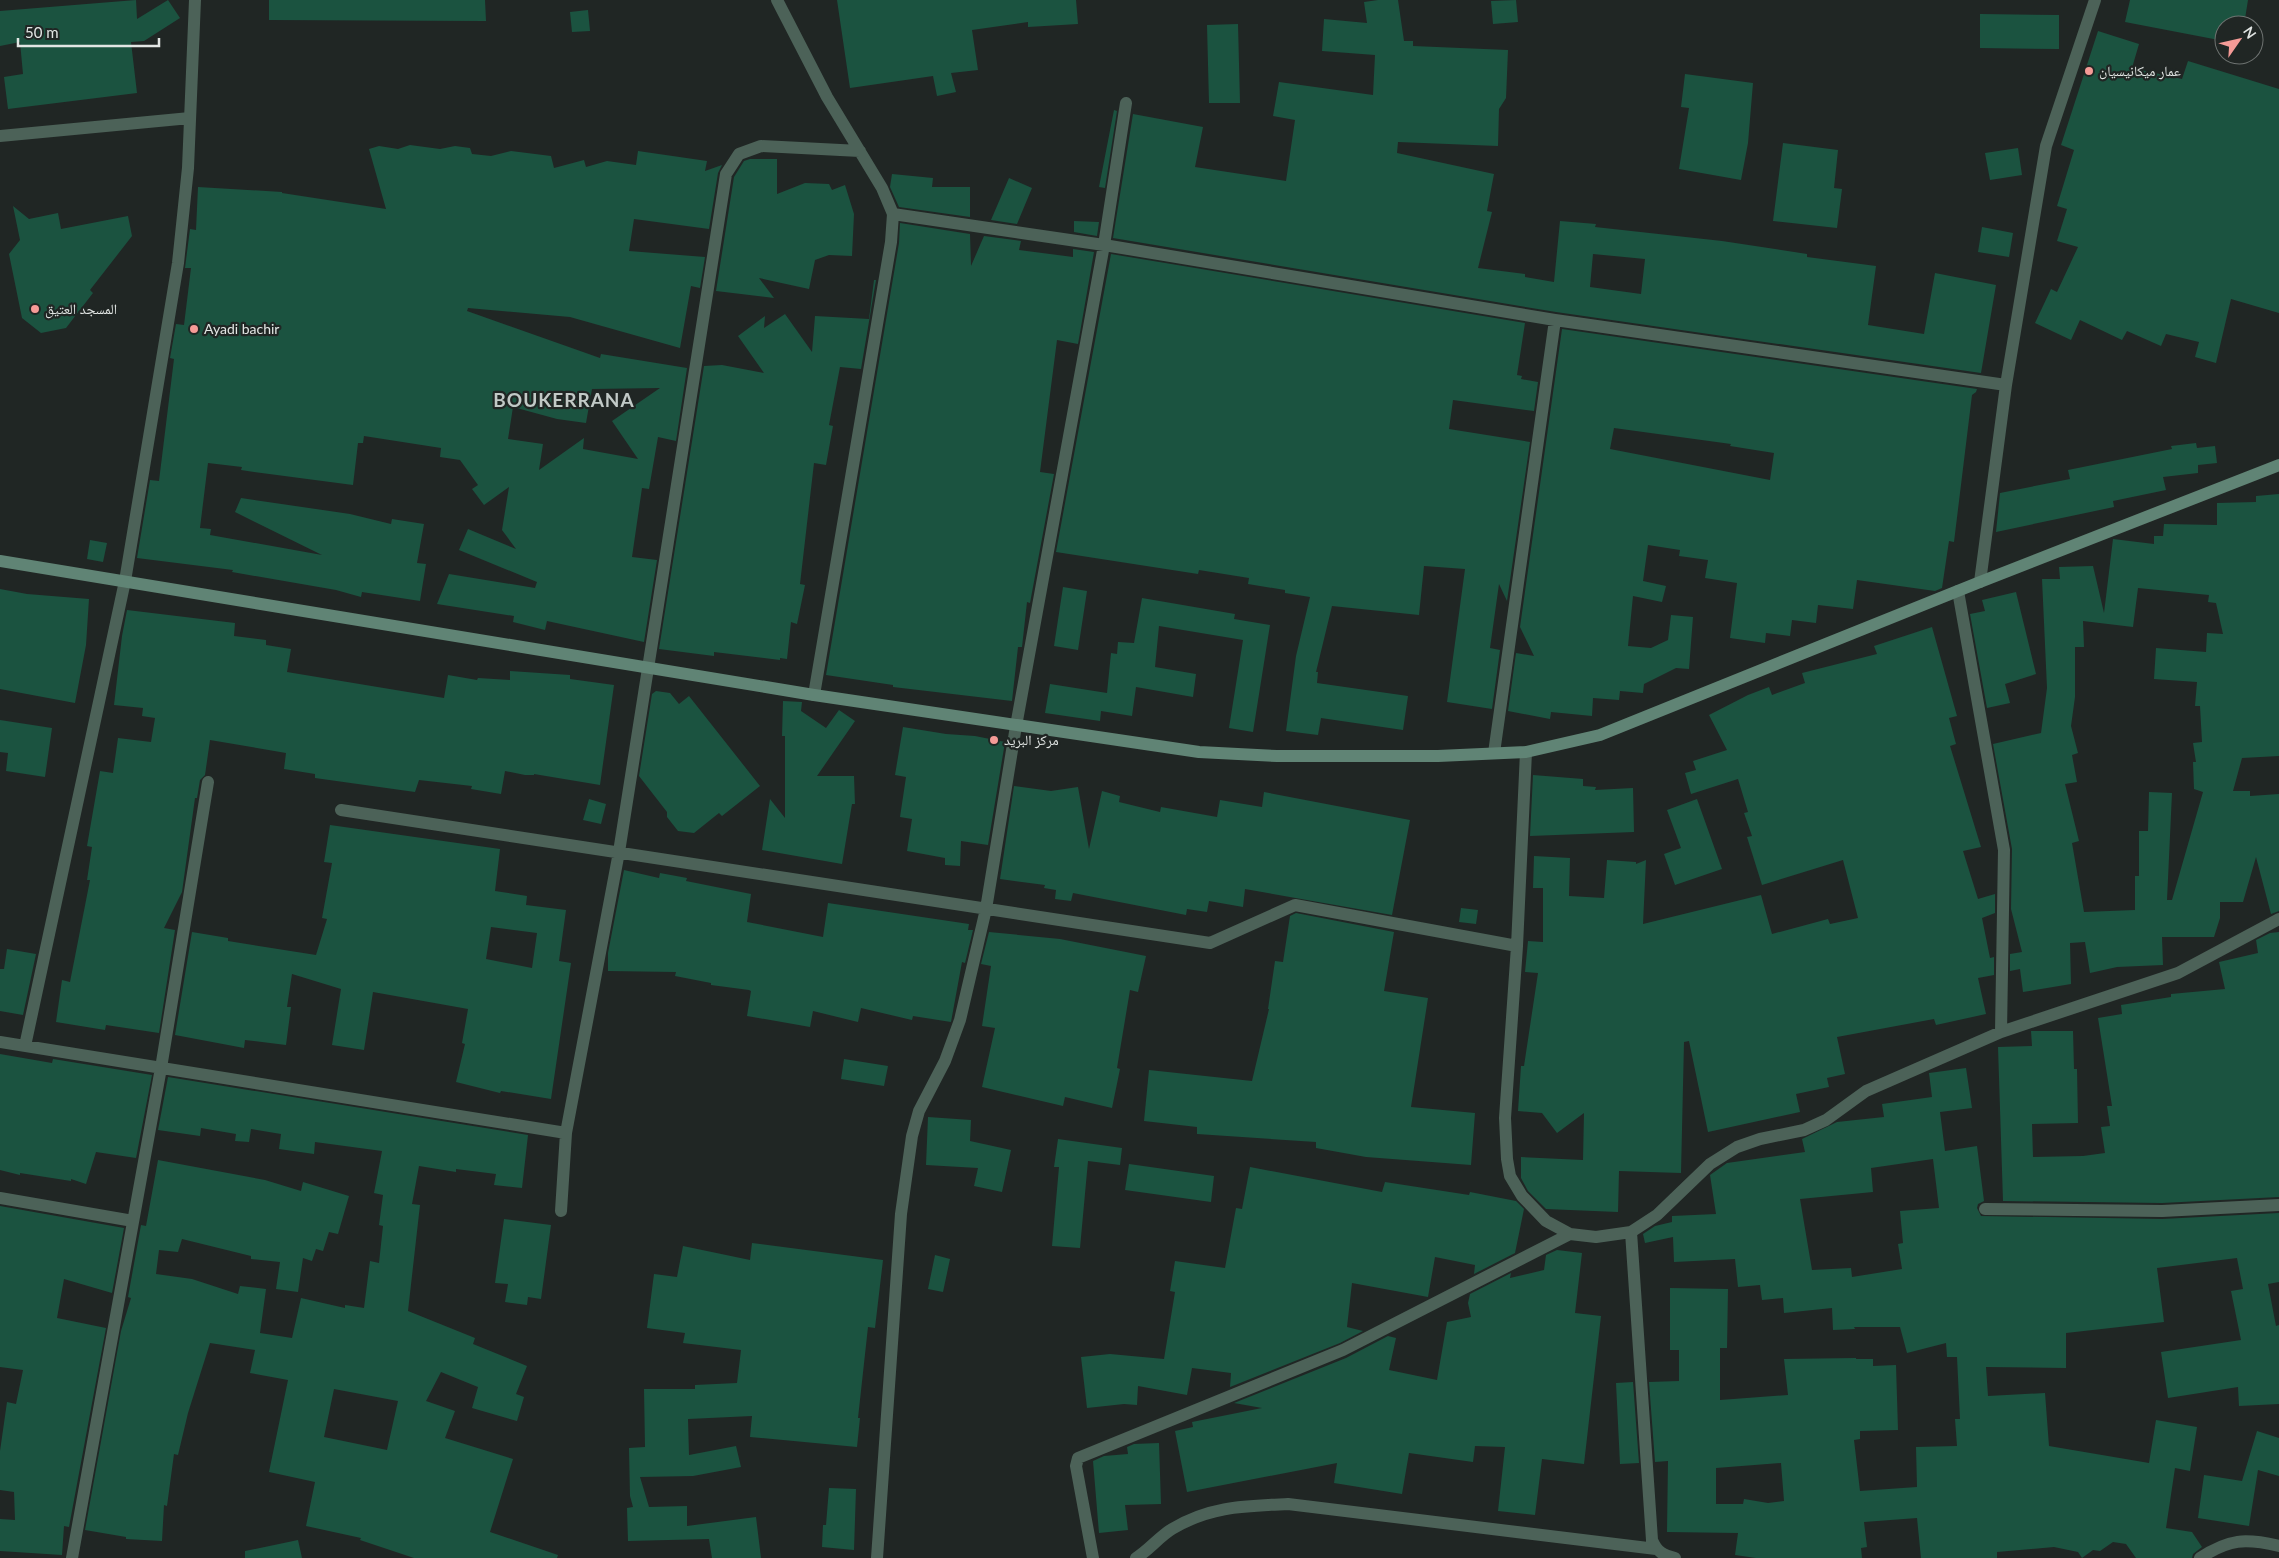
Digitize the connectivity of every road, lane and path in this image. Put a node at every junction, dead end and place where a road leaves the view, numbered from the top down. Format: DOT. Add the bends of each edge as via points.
graph roads {
  1 [pos="195,0"];
  2 [pos="777,0"];
  3 [pos="2095,0"];
  4 [pos="1126,103"];
  5 [pos="190,118"];
  6 [pos="0,136"];
  7 [pos="860,151"];
  8 [pos="893,214"];
  9 [pos="1104,245"];
  10 [pos="1555,320"];
  11 [pos="2006,385"];
  12 [pos="2279,466"];
  13 [pos="0,561"];
  14 [pos="125,581"];
  15 [pos="1980,582"];
  16 [pos="1958,591"];
  17 [pos="649,667"];
  18 [pos="814,694"];
  19 [pos="1016,726"];
  20 [pos="1526,752"];
  21 [pos="1494,753"];
  22 [pos="208,782"];
  23 [pos="341,810"];
  24 [pos="619,852"];
  25 [pos="986,909"];
  26 [pos="2279,919"];
  27 [pos="1517,946"];
  28 [pos="2001,1032"];
  29 [pos="0,1042"];
  30 [pos="25,1046"];
  31 [pos="161,1068"];
  32 [pos="566,1133"];
  33 [pos="0,1198"];
  34 [pos="2279,1206"];
  35 [pos="1985,1209"];
  36 [pos="561,1211"];
  37 [pos="133,1221"];
  38 [pos="1631,1232"];
  39 [pos="1570,1234"];
  40 [pos="2279,1546"];
  41 [pos="1656,1549"];
  42 [pos="72,1558"];
  43 [pos="877,1558"];
  44 [pos="1093,1558"];
  45 [pos="1136,1558"];
  46 [pos="1675,1558"];
  47 [pos="2200,1558"];
  1 -- 5 [label="street"];
  2 -- 7 [label="street"];
  3 -- 11 [label="street" via="2046,146"];
  4 -- 9 [label="street"];
  5 -- 6 [label="street"];
  5 -- 14 [label="street" via="178,263"];
  7 -- 8 [label="street"];
  7 -- 17 [label="street" via="761,146 739,154 726,174"];
  8 -- 9 [label="street"];
  8 -- 18 [label="street"];
  9 -- 10 [label="street"];
  9 -- 19 [label="street"];
  10 -- 11 [label="street"];
  10 -- 21 [label="street"];
  11 -- 15 [label="street"];
  12 -- 15 [label="street"];
  13 -- 14 [label="street"];
  14 -- 17 [label="street"];
  14 -- 30 [label="street"];
  15 -- 16 [label="street"];
  16 -- 20 [label="street" via="1600,735"];
  16 -- 28 [label="street" via="2004,850"];
  17 -- 18 [label="street"];
  17 -- 24 [label="street"];
  18 -- 19 [label="street"];
  19 -- 21 [label="street" via="1199,752 1277,756"];
  19 -- 25 [label="street"];
  20 -- 21 [label="street"];
  20 -- 27 [label="street"];
  22 -- 31 [label="street"];
  23 -- 24 [label="street"];
  24 -- 25 [label="street"];
  24 -- 32 [label="street"];
  25 -- 27 [label="street" via="1210,944 1295,904"];
  25 -- 43 [label="street" via="960,1020 945,1061 919,1111 912,1136 901,1214"];
  26 -- 28 [label="street" via="2178,973"];
  27 -- 39 [label="street" via="1505,1118 1510,1176 1522,1196 1546,1221"];
  28 -- 38 [label="street" via="1866,1090 1826,1120 1804,1130 1737,1147 1710,1164 1657,1215"];
  29 -- 30 [label="street"];
  30 -- 31 [label="street"];
  31 -- 32 [label="street"];
  31 -- 37 [label="street"];
  32 -- 36 [label="street"];
  33 -- 37 [label="street"];
  34 -- 35 [label="street" via="2162,1211"];
  37 -- 42 [label="street"];
  38 -- 39 [label="street" via="1596,1237"];
  38 -- 41 [label="street" via="1652,1540"];
  39 -- 44 [label="street" via="1343,1350 1078,1458 1076,1466"];
  40 -- 47 [label="street" via="2256,1540 2234,1541"];
  41 -- 45 [label="street" via="1288,1504 1236,1506 1203,1513 1171,1530"];
  41 -- 46 [label="street"];
}
